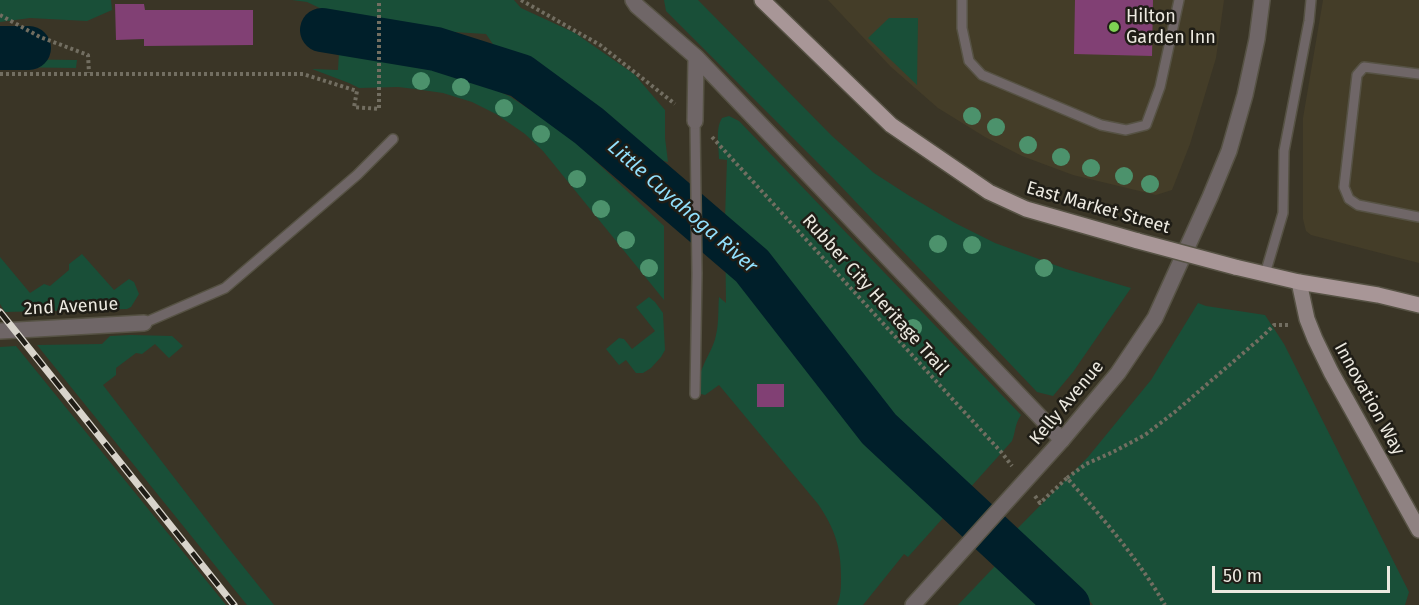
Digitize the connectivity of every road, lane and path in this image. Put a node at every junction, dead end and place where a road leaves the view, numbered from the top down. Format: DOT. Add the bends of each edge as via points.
graph roads {
  1 [pos="379,0"];
  2 [pos="521,0"];
  3 [pos="633,0"];
  4 [pos="762,0"];
  5 [pos="962,0"];
  6 [pos="1179,0"];
  7 [pos="1262,0"];
  8 [pos="1311,0"];
  9 [pos="0,15"];
  10 [pos="696,57"];
  11 [pos="89,73"];
  12 [pos="0,74"];
  13 [pos="1419,74"];
  14 [pos="695,121"];
  15 [pos="393,139"];
  16 [pos="1419,218"];
  17 [pos="1265,274"];
  18 [pos="1299,282"];
  19 [pos="1419,305"];
  20 [pos="144,323"];
  21 [pos="1309,324"];
  22 [pos="0,331"];
  23 [pos="695,394"];
  24 [pos="1062,440"];
  25 [pos="1067,478"];
  26 [pos="1023,484"];
  27 [pos="1419,530"];
  28 [pos="913,605"];
  29 [pos="1165,605"];
  1 -- 11 [label="path" via="380,109 354,107 357,91 303,74"];
  2 -- 14 [label="path, Rubber City Heritage Trail" via="600,45"];
  3 -- 10 [label="street"];
  4 -- 17 [label="main road, East Market Street, bridge" via="891,125 989,192 1026,209"];
  5 -- 6 [label="lane" via="962,28 969,61 982,75 1101,125 1125,130 1146,125 1161,87"];
  7 -- 24 [label="street, Kelly Avenue" via="1245,95 1210,197 1155,318 1118,373"];
  8 -- 17 [label="lane" via="1284,151 1283,213"];
  9 -- 11 [label="path" via="40,37 88,56"];
  10 -- 14 [label="street"];
  10 -- 24 [label="street"];
  11 -- 12 [label="path"];
  13 -- 16 [label="lane" via="1364,67 1357,75 1344,187 1349,199 1358,205"];
  14 -- 23 [label="lane"];
  14 -- 26 [label="path, Rubber City Heritage Trail" via="994,444"];
  15 -- 20 [label="lane" via="357,175 225,288"];
  17 -- 18 [label="main road, East Market Street"];
  18 -- 19 [label="main road, East Market Street"];
  18 -- 21 [label="main road, Innovation Way"];
  20 -- 22 [label="street, 2nd Avenue"];
  21 -- 25 [label="path" via="1274,325 1145,435 1086,464"];
  21 -- 27 [label="main road, Innovation Way" via="1330,372"];
  24 -- 26 [label="street, Kelly Avenue"];
  25 -- 26 [label="path, Rubber City Heritage Trail" via="1040,503"];
  25 -- 29 [label="path" via="1102,516"];
  26 -- 28 [label="street, Kelly Avenue"];
}
